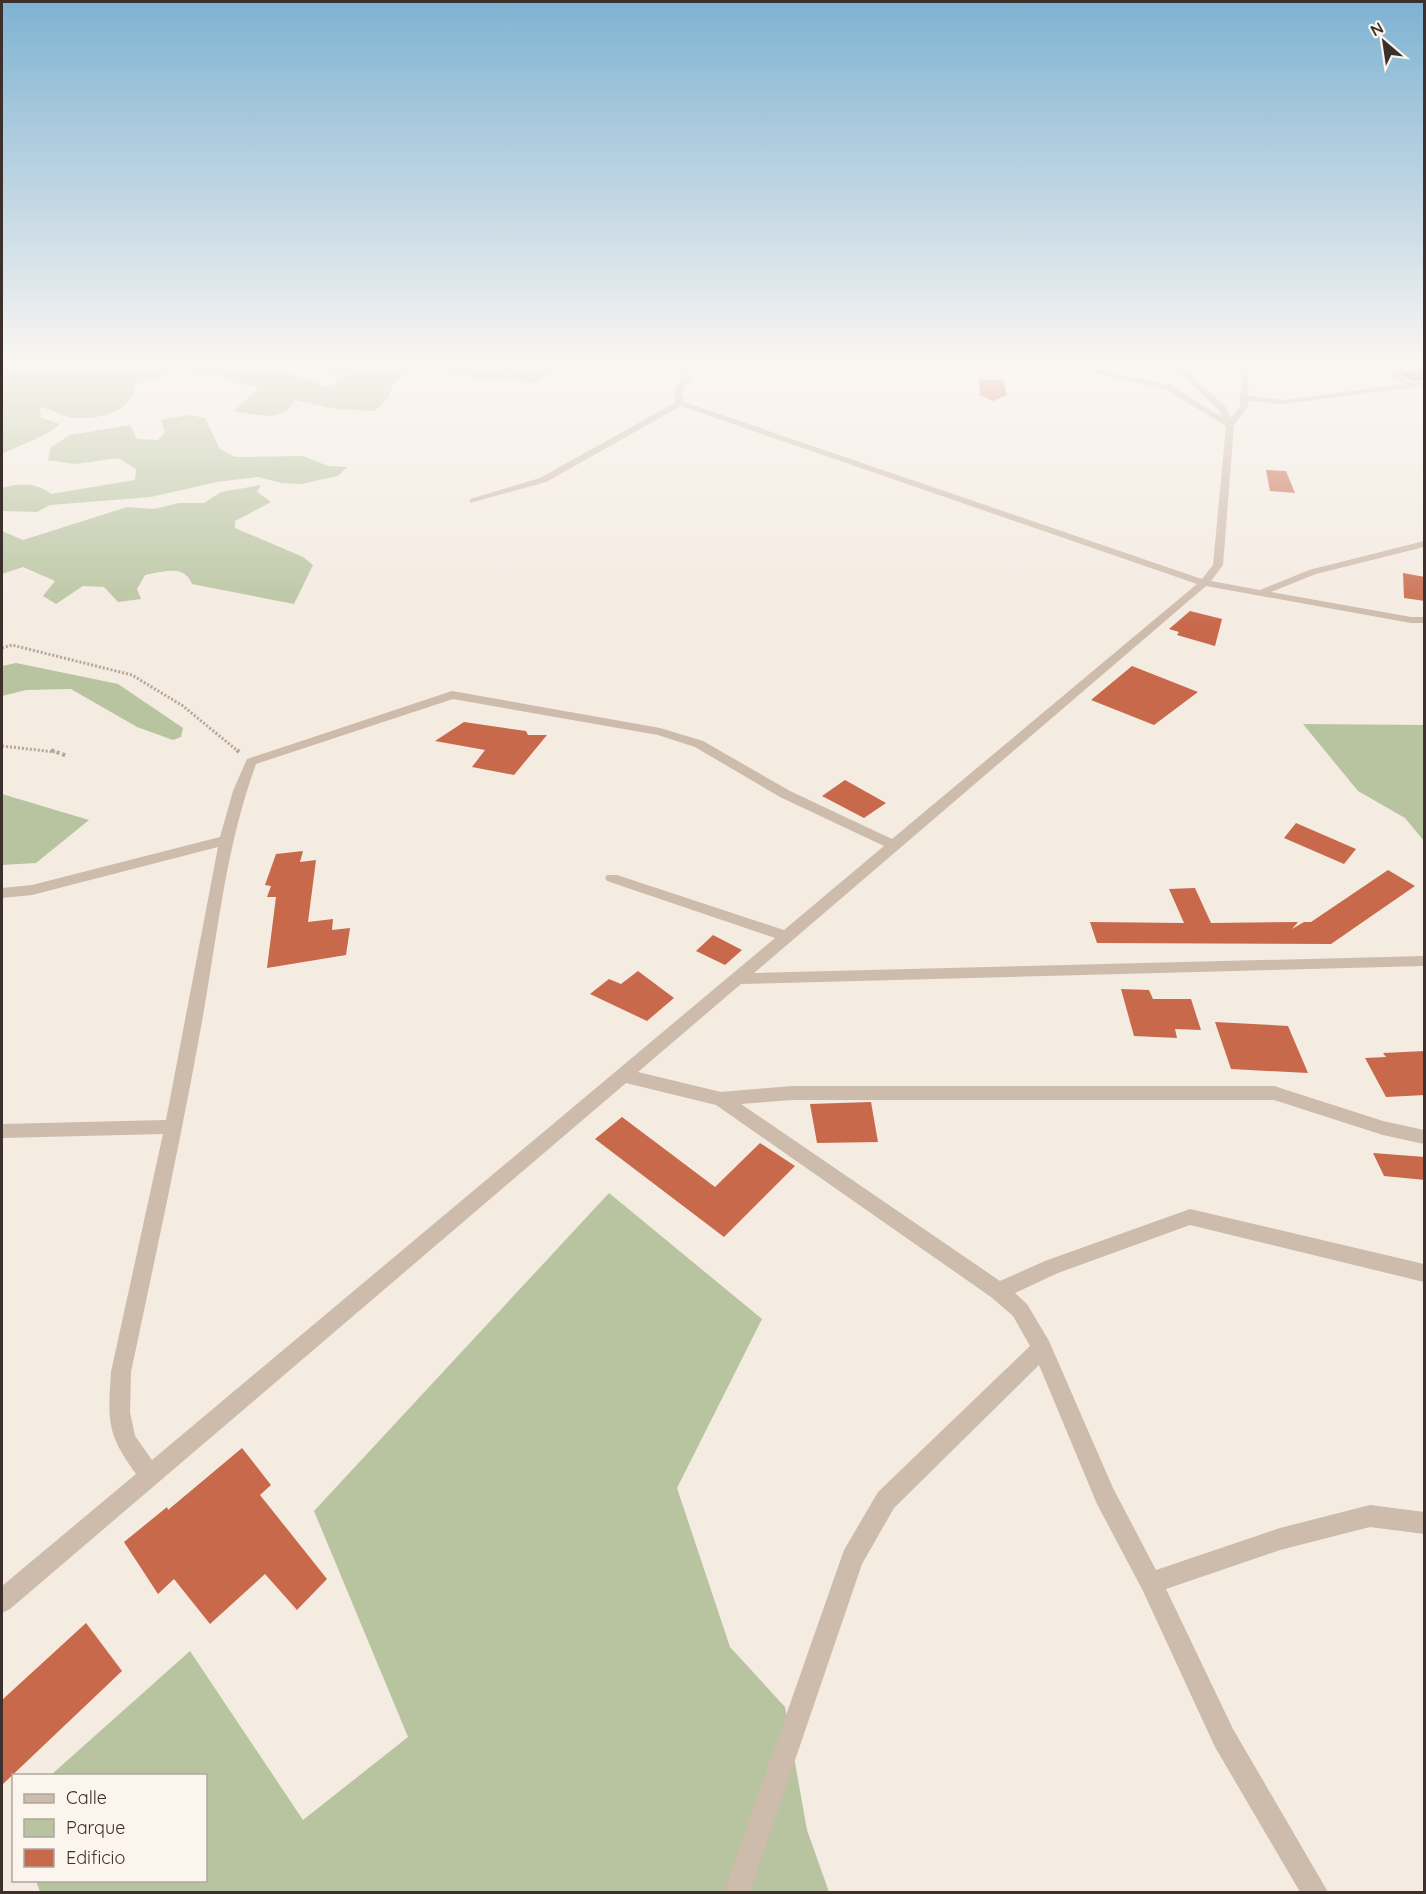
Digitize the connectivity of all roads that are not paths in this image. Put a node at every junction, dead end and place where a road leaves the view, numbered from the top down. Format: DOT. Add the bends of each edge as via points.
graph roads {
  1 [pos="599,448"];
  2 [pos="812,448"];
  3 [pos="1228,448"];
  4 [pos="474,501"];
  5 [pos="1425,544"];
  6 [pos="1204,583"];
  7 [pos="1261,594"];
  8 [pos="1425,620"];
  9 [pos="226,840"];
  10 [pos="893,845"];
  11 [pos="612,878"];
  12 [pos="2,893"];
  13 [pos="786,936"];
  14 [pos="1425,961"];
  15 [pos="735,979"];
  16 [pos="621,1075"];
  17 [pos="721,1099"];
  18 [pos="174,1127"];
  19 [pos="2,1131"];
  20 [pos="1425,1137"];
  21 [pos="1425,1273"];
  22 [pos="998,1291"];
  23 [pos="1042,1348"];
  24 [pos="150,1475"];
  25 [pos="1425,1523"];
  26 [pos="1151,1583"];
  27 [pos="2,1601"];
  28 [pos="737,1893"];
  29 [pos="1315,1893"];
  1 -- 4 [label="street" via="543,480"];
  2 -- 6 [label="street"];
  3 -- 6 [label="street" via="1218,565"];
  5 -- 7 [label="street" via="1293,579"];
  6 -- 7 [label="street"];
  6 -- 10 [label="street"];
  7 -- 8 [label="street"];
  9 -- 10 [label="street" via="251,762 452,695 660,732 699,744 785,794"];
  9 -- 12 [label="street" via="32,890"];
  9 -- 18 [label="street"];
  10 -- 13 [label="street"];
  11 -- 13 [label="street"];
  13 -- 15 [label="street"];
  14 -- 15 [label="street"];
  15 -- 16 [label="street"];
  16 -- 17 [label="street"];
  16 -- 24 [label="street"];
  17 -- 20 [label="street" via="792,1093 1274,1093 1383,1128"];
  17 -- 22 [label="street"];
  18 -- 19 [label="street"];
  18 -- 24 [label="street" via="121,1372 119,1412 125,1441"];
  21 -- 22 [label="street" via="1190,1217"];
  22 -- 23 [label="street" via="1020,1310"];
  23 -- 26 [label="street" via="1105,1496"];
  23 -- 28 [label="street" via="886,1500 852,1558"];
  24 -- 27 [label="street"];
  25 -- 26 [label="street" via="1370,1516 1280,1539"];
  26 -- 29 [label="street" via="1224,1738"];
}
